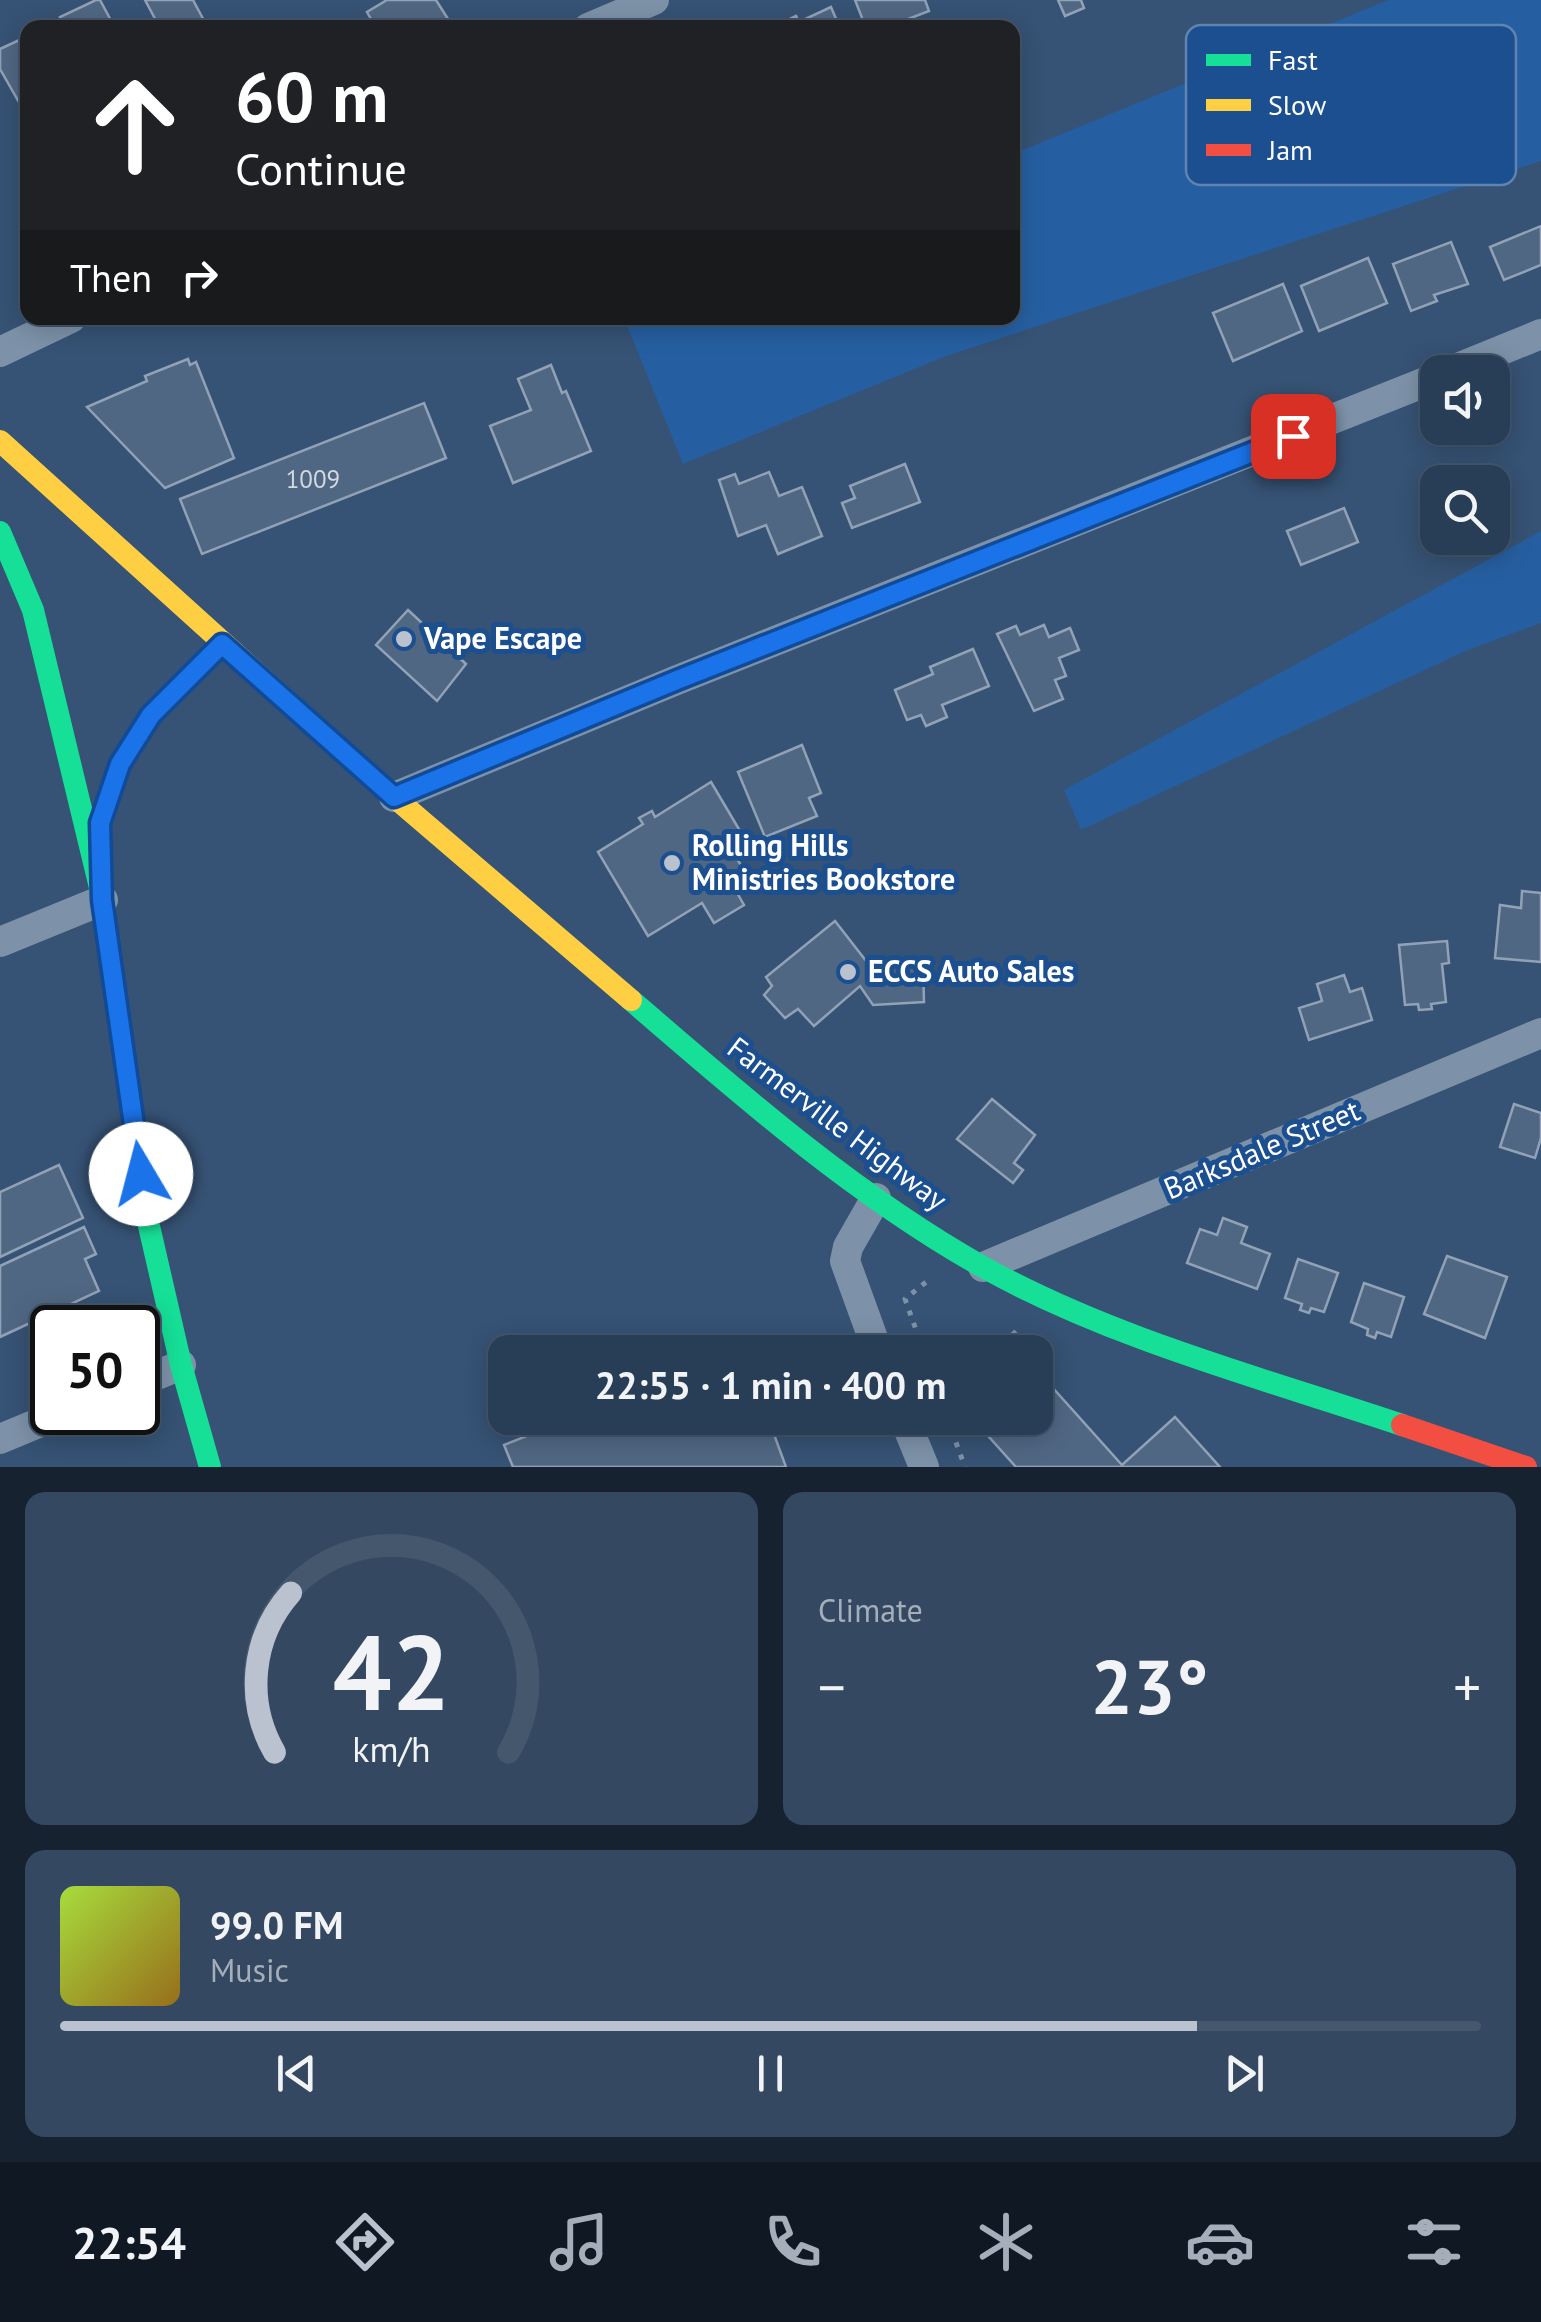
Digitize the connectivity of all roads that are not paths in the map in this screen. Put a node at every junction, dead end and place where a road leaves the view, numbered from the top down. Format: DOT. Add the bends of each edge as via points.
graph roads {
  1 [pos="654,0"];
  2 [pos="607,20"];
  3 [pos="56,325"];
  4 [pos="1541,334"];
  5 [pos="0,352"];
  6 [pos="1490,355"];
  7 [pos="1420,384"];
  8 [pos="0,440"];
  9 [pos="0,532"];
  10 [pos="222,644"];
  11 [pos="394,797"];
  12 [pos="102,900"];
  13 [pos="0,942"];
  14 [pos="1541,1033"];
  15 [pos="876,1198"];
  16 [pos="983,1267"];
  17 [pos="872,1335"];
  18 [pos="181,1365"];
  19 [pos="160,1374"];
  20 [pos="30,1427"];
  21 [pos="911,1435"];
  22 [pos="0,1439"];
  23 [pos="210,1467"];
  24 [pos="924,1467"];
  25 [pos="1526,1467"];
  1 -- 2 [label="street"];
  3 -- 5 [label="street"];
  4 -- 6 [label="street"];
  7 -- 11 [label="street"];
  8 -- 10 [label="main road, Farmerville Highway"];
  9 -- 12 [label="main road" via="33,610"];
  10 -- 11 [label="main road, Farmerville Highway"];
  10 -- 12 [label="main road" via="151,715 120,764 100,823"];
  11 -- 15 [label="main road, Farmerville Highway" via="753,1105"];
  12 -- 13 [label="street"];
  12 -- 18 [label="main road" via="146,1212"];
  14 -- 16 [label="street, Barksdale Street"];
  15 -- 16 [label="main road, Farmerville Highway"];
  15 -- 17 [label="street" via="846,1261"];
  16 -- 25 [label="main road, Farmerville Highway" via="1106,1325"];
  18 -- 19 [label="street"];
  18 -- 23 [label="main road"];
  20 -- 22 [label="street"];
  21 -- 24 [label="street"];
}
